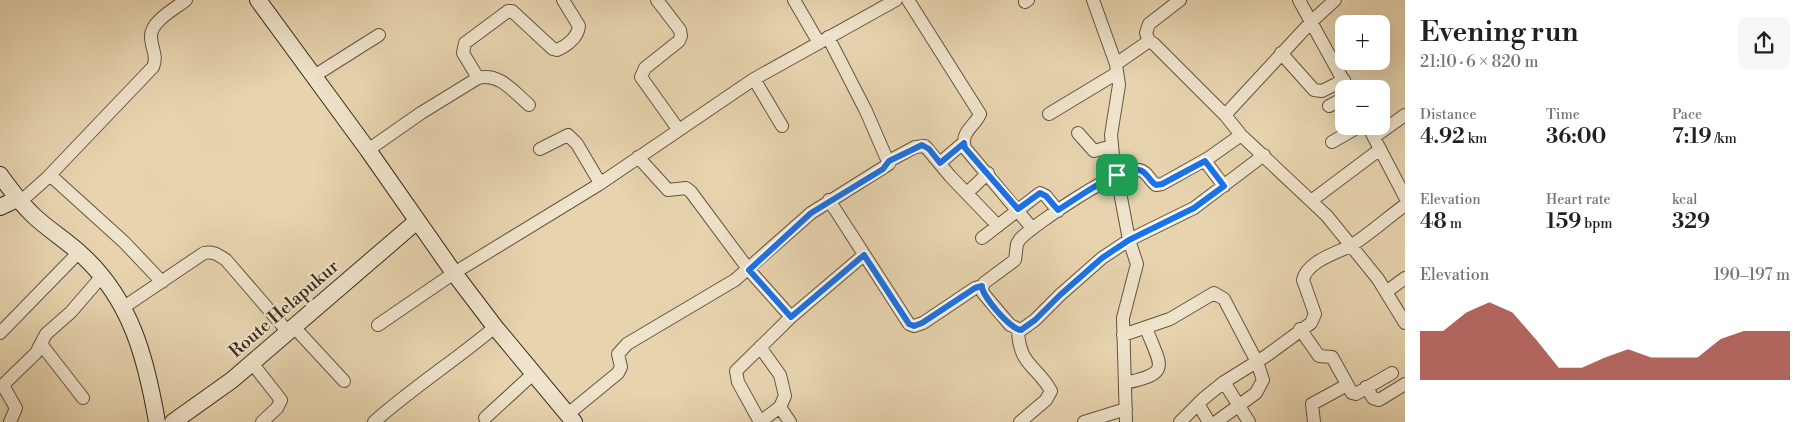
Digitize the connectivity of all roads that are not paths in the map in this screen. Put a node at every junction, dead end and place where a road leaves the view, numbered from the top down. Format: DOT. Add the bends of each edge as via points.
graph roads {
  1 [pos="186,0"];
  2 [pos="258,0"];
  3 [pos="563,0"];
  4 [pos="657,0"];
  5 [pos="896,0"];
  6 [pos="908,0"];
  7 [pos="1093,0"];
  8 [pos="1180,0"];
  9 [pos="1298,0"];
  10 [pos="1335,0"];
  11 [pos="795,1"];
  12 [pos="1312,21"];
  13 [pos="378,35"];
  14 [pos="824,40"];
  15 [pos="1149,41"];
  16 [pos="1281,53"];
  17 [pos="1117,68"];
  18 [pos="314,76"];
  19 [pos="478,78"];
  20 [pos="754,79"];
  21 [pos="1343,80"];
  22 [pos="1335,88"];
  23 [pos="1335,103"];
  24 [pos="529,105"];
  25 [pos="1329,106"];
  26 [pos="1048,114"];
  27 [pos="1225,114"];
  28 [pos="1405,115"];
  29 [pos="1390,122"];
  30 [pos="782,126"];
  31 [pos="678,130"];
  32 [pos="1078,133"];
  33 [pos="1241,135"];
  34 [pos="1344,135"];
  35 [pos="1373,135"];
  36 [pos="1332,142"];
  37 [pos="964,143"];
  38 [pos="1112,146"];
  39 [pos="540,149"];
  40 [pos="368,150"];
  41 [pos="1379,150"];
  42 [pos="1264,156"];
  43 [pos="638,157"];
  44 [pos="889,161"];
  45 [pos="1205,161"];
  46 [pos="940,163"];
  47 [pos="50,174"];
  48 [pos="988,174"];
  49 [pos="0,175"];
  50 [pos="1117,175"];
  51 [pos="600,183"];
  52 [pos="1224,186"];
  53 [pos="967,194"];
  54 [pos="19,200"];
  55 [pos="829,200"];
  56 [pos="1311,201"];
  57 [pos="1404,204"];
  58 [pos="0,208"];
  59 [pos="1018,209"];
  60 [pos="1058,210"];
  61 [pos="417,222"];
  62 [pos="998,226"];
  63 [pos="1032,228"];
  64 [pos="982,238"];
  65 [pos="1129,240"];
  66 [pos="1351,245"];
  67 [pos="79,252"];
  68 [pos="864,255"];
  69 [pos="749,270"];
  70 [pos="454,273"];
  71 [pos="102,276"];
  72 [pos="1405,278"];
  73 [pos="162,282"];
  74 [pos="982,286"];
  75 [pos="1386,292"];
  76 [pos="124,307"];
  77 [pos="791,317"];
  78 [pos="1405,323"];
  79 [pos="378,325"];
  80 [pos="495,327"];
  81 [pos="1146,328"];
  82 [pos="1300,329"];
  83 [pos="291,330"];
  84 [pos="1018,330"];
  85 [pos="0,333"];
  86 [pos="1123,335"];
  87 [pos="41,344"];
  88 [pos="760,347"];
  89 [pos="1256,362"];
  90 [pos="252,363"];
  91 [pos="534,373"];
  92 [pos="1392,373"];
  93 [pos="344,381"];
  94 [pos="1224,382"];
  95 [pos="1125,383"];
  96 [pos="1405,384"];
  97 [pos="1347,386"];
  98 [pos="1366,388"];
  99 [pos="83,398"];
  100 [pos="1198,404"];
  101 [pos="1238,406"];
  102 [pos="780,407"];
  103 [pos="1126,409"];
  104 [pos="485,418"];
  105 [pos="571,418"];
  106 [pos="10,422"];
  107 [pos="157,422"];
  108 [pos="173,422"];
  109 [pos="262,422"];
  110 [pos="374,422"];
  111 [pos="760,422"];
  112 [pos="790,422"];
  113 [pos="1020,422"];
  114 [pos="1084,422"];
  115 [pos="1126,422"];
  116 [pos="1180,422"];
  117 [pos="1209,422"];
  118 [pos="1216,422"];
  119 [pos="1249,422"];
  120 [pos="1314,422"];
  1 -- 47 [label="street" via="157,23 152,31 156,54 153,67"];
  2 -- 18 [label="street"];
  3 -- 19 [label="street" via="579,26 575,36 563,48 553,49 508,11 465,43 463,53"];
  4 -- 31 [label="street" via="682,36 645,68 641,78"];
  5 -- 14 [label="street"];
  6 -- 37 [label="street" via="980,114 967,130"];
  7 -- 17 [label="street"];
  8 -- 15 [label="street" via="1150,24 1146,33"];
  9 -- 12 [label="street"];
  10 -- 12 [label="street"];
  11 -- 14 [label="street"];
  12 -- 16 [label="street"];
  12 -- 21 [label="street"];
  13 -- 18 [label="street"];
  14 -- 20 [label="street"];
  14 -- 44 [label="street"];
  15 -- 17 [label="street"];
  15 -- 27 [label="street"];
  16 -- 22 [label="street" via="1314,90"];
  16 -- 27 [label="street"];
  17 -- 26 [label="street"];
  17 -- 38 [label="street" via="1119,85"];
  18 -- 40 [label="street"];
  19 -- 24 [label="street" via="497,78"];
  19 -- 40 [label="street"];
  20 -- 30 [label="street"];
  20 -- 31 [label="street"];
  23 -- 25 [label="street"];
  27 -- 33 [label="street"];
  28 -- 29 [label="street"];
  31 -- 43 [label="street"];
  32 -- 38 [label="street" via="1094,151"];
  33 -- 42 [label="street"];
  33 -- 45 [label="street"];
  34 -- 36 [label="street"];
  35 -- 41 [label="street"];
  37 -- 46 [label="street"];
  37 -- 48 [label="street"];
  38 -- 50 [label="street"];
  39 -- 51 [label="street" via="568,135"];
  40 -- 61 [label="street"];
  41 -- 56 [label="street"];
  41 -- 57 [label="street"];
  42 -- 52 [label="street"];
  42 -- 56 [label="street"];
  43 -- 51 [label="street"];
  43 -- 69 [label="street" via="664,188 673,191 686,188 691,192"];
  44 -- 46 [label="street" via="922,145"];
  44 -- 55 [label="street" via="883,169"];
  45 -- 50 [label="street" via="1162,184 1152,182 1141,170"];
  45 -- 52 [label="street"];
  46 -- 53 [label="street"];
  47 -- 54 [label="street"];
  47 -- 73 [label="street"];
  48 -- 53 [label="street"];
  48 -- 59 [label="street"];
  49 -- 54 [label="street"];
  50 -- 60 [label="street"];
  50 -- 65 [label="street"];
  51 -- 70 [label="street"];
  52 -- 65 [label="street" via="1177,217"];
  53 -- 62 [label="street"];
  54 -- 58 [label="street"];
  54 -- 67 [label="street"];
  55 -- 68 [label="street"];
  55 -- 69 [label="street"];
  56 -- 66 [label="street"];
  57 -- 66 [label="street"];
  59 -- 60 [label="street" via="1040,193"];
  59 -- 62 [label="street"];
  59 -- 63 [label="street"];
  60 -- 63 [label="street"];
  61 -- 70 [label="street"];
  61 -- 83 [label="street, Route Helapukur"];
  62 -- 64 [label="street"];
  63 -- 74 [label="street" via="1017,244 1015,260"];
  65 -- 84 [label="street" via="1087,270 1035,320"];
  65 -- 86 [label="street" via="1137,264 1126,304"];
  66 -- 75 [label="street"];
  66 -- 82 [label="street" via="1320,261 1304,276 1302,280 1315,314 1310,324"];
  67 -- 71 [label="street"];
  67 -- 85 [label="street"];
  68 -- 74 [label="street" via="904,319 914,326"];
  68 -- 77 [label="street"];
  69 -- 77 [label="street"];
  69 -- 105 [label="street" via="627,344 618,354 621,367 618,373"];
  70 -- 79 [label="street"];
  70 -- 80 [label="street"];
  71 -- 76 [label="street"];
  71 -- 87 [label="street" via="71,312 46,334"];
  72 -- 75 [label="street"];
  73 -- 76 [label="street"];
  73 -- 83 [label="street" via="204,253 216,253"];
  74 -- 84 [label="street" via="983,293"];
  75 -- 78 [label="street"];
  76 -- 107 [label="street" via="140,344 152,386"];
  77 -- 88 [label="street"];
  80 -- 91 [label="street"];
  80 -- 110 [label="street"];
  81 -- 86 [label="street"];
  81 -- 89 [label="street" via="1179,315 1214,293 1218,294 1224,299"];
  81 -- 95 [label="street" via="1157,355 1158,370 1149,378"];
  82 -- 89 [label="street"];
  82 -- 97 [label="street" via="1320,356 1332,357"];
  83 -- 90 [label="street, Route Helapukur"];
  83 -- 93 [label="street"];
  84 -- 113 [label="street" via="1019,349 1024,359 1051,391 1046,400"];
  86 -- 95 [label="street"];
  87 -- 99 [label="street"];
  87 -- 106 [label="street" via="5,383 16,408"];
  88 -- 102 [label="street" via="780,375 785,390"];
  88 -- 111 [label="street" via="735,375"];
  89 -- 94 [label="street"];
  89 -- 101 [label="street" via="1262,386"];
  90 -- 108 [label="street, Route Helapukur"];
  90 -- 109 [label="street" via="281,400"];
  91 -- 104 [label="street"];
  91 -- 105 [label="street"];
  92 -- 98 [label="street"];
  94 -- 100 [label="street"];
  94 -- 101 [label="street"];
  95 -- 103 [label="street"];
  96 -- 98 [label="street" via="1379,400 1373,398"];
  97 -- 98 [label="street" via="1356,394"];
  97 -- 120 [label="street" via="1312,404"];
  100 -- 116 [label="street"];
  100 -- 117 [label="street"];
  101 -- 118 [label="street"];
  101 -- 119 [label="street"];
  102 -- 111 [label="street"];
  102 -- 112 [label="street"];
  103 -- 114 [label="street"];
  103 -- 115 [label="street"];
}
